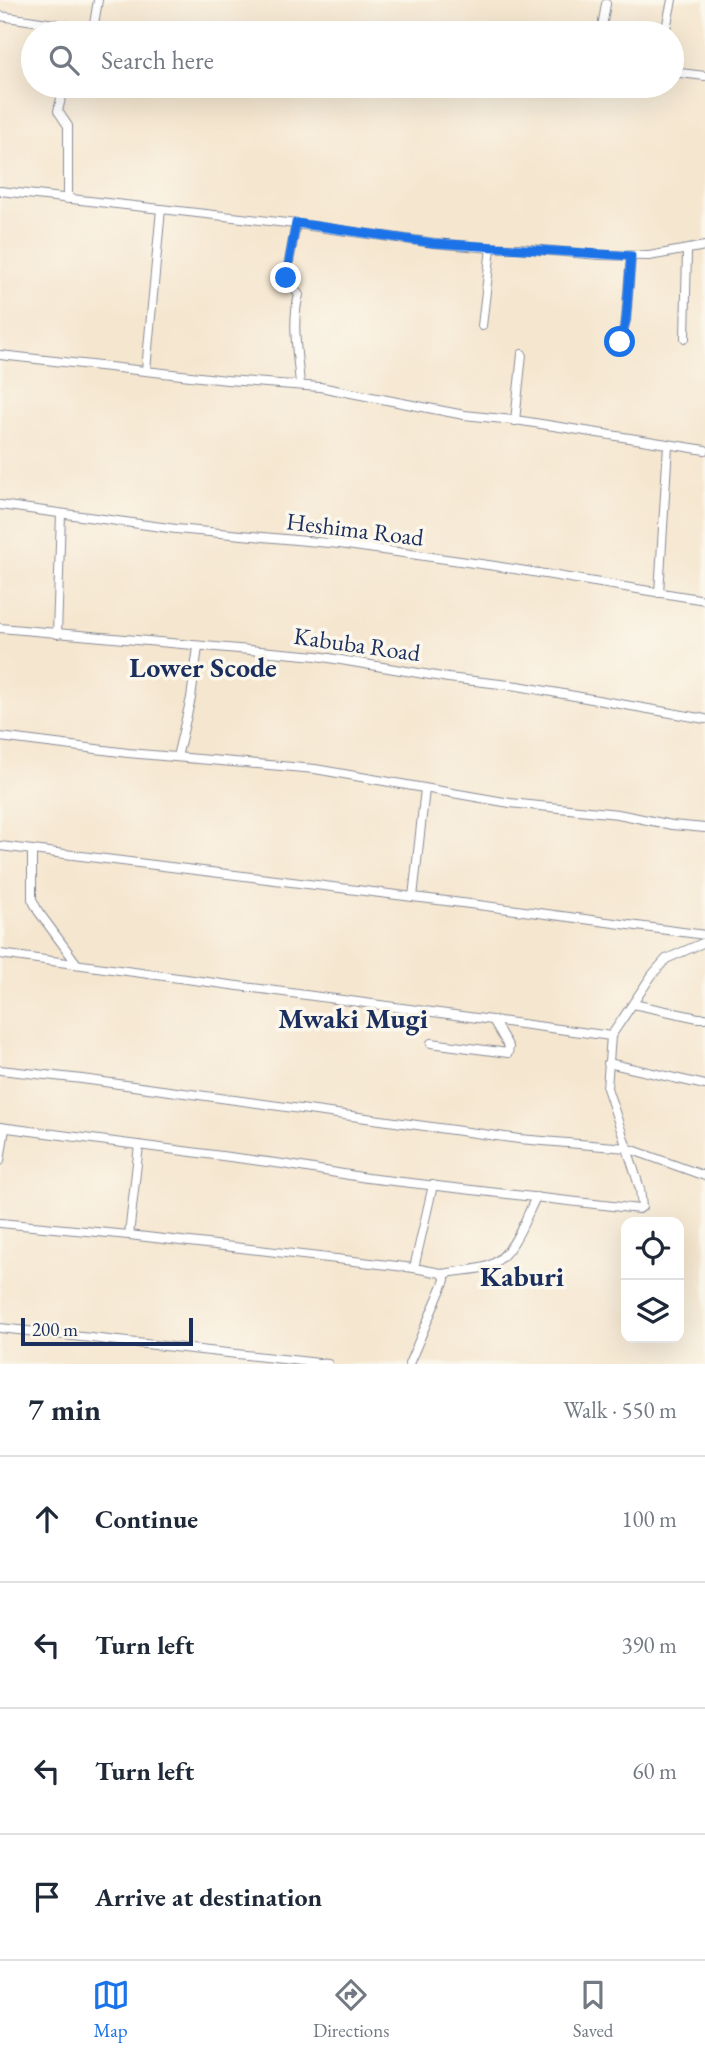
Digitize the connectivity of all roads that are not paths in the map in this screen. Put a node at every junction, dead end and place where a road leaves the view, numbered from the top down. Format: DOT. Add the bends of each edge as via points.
graph roads {
  1 [pos="98,0"];
  2 [pos="672,0"];
  3 [pos="606,4"];
  4 [pos="0,16"];
  5 [pos="27,21"];
  6 [pos="94,21"];
  7 [pos="603,21"];
  8 [pos="668,21"];
  9 [pos="684,73"];
  10 [pos="705,76"];
  11 [pos="61,98"];
  12 [pos="0,191"];
  13 [pos="68,199"];
  14 [pos="161,209"];
  15 [pos="296,223"];
  16 [pos="705,246"];
  17 [pos="491,248"];
  18 [pos="687,251"];
  19 [pos="631,256"];
  20 [pos="482,326"];
  21 [pos="685,338"];
  22 [pos="620,342"];
  23 [pos="522,354"];
  24 [pos="0,355"];
  25 [pos="146,370"];
  26 [pos="300,385"];
  27 [pos="515,421"];
  28 [pos="668,445"];
  29 [pos="705,450"];
  30 [pos="0,505"];
  31 [pos="61,513"];
  32 [pos="659,593"];
  33 [pos="705,600"];
  34 [pos="0,628"];
  35 [pos="57,634"];
  36 [pos="198,646"];
  37 [pos="705,719"];
  38 [pos="0,737"];
  39 [pos="177,757"];
  40 [pos="425,789"];
  41 [pos="705,828"];
  42 [pos="0,846"];
  43 [pos="33,850"];
  44 [pos="413,897"];
  45 [pos="705,935"];
  46 [pos="705,942"];
  47 [pos="0,954"];
  48 [pos="77,964"];
  49 [pos="633,1004"];
  50 [pos="705,1018"];
  51 [pos="493,1020"];
  52 [pos="611,1036"];
  53 [pos="431,1043"];
  54 [pos="608,1063"];
  55 [pos="0,1070"];
  56 [pos="705,1085"];
  57 [pos="2,1128"];
  58 [pos="139,1145"];
  59 [pos="626,1148"];
  60 [pos="0,1161"];
  61 [pos="705,1173"];
  62 [pos="433,1185"];
  63 [pos="536,1197"];
  64 [pos="0,1223"];
  65 [pos="129,1235"];
  66 [pos="414,1268"];
  67 [pos="444,1274"];
  68 [pos="0,1328"];
  69 [pos="328,1364"];
  70 [pos="409,1364"];
  1 -- 6 [label="street"];
  2 -- 8 [label="street"];
  3 -- 7 [label="street"];
  4 -- 5 [label="street"];
  9 -- 10 [label="street"];
  11 -- 13 [label="street" via="58,111 68,126"];
  12 -- 13 [label="street"];
  13 -- 14 [label="street"];
  14 -- 15 [label="street"];
  14 -- 25 [label="street"];
  15 -- 17 [label="street"];
  15 -- 26 [label="street" via="286,278 299,295"];
  16 -- 18 [label="street"];
  17 -- 19 [label="street"];
  17 -- 20 [label="street"];
  18 -- 19 [label="street"];
  18 -- 21 [label="street"];
  19 -- 22 [label="street"];
  23 -- 27 [label="street"];
  24 -- 25 [label="street"];
  25 -- 26 [label="street"];
  26 -- 27 [label="street"];
  27 -- 28 [label="street"];
  28 -- 29 [label="street"];
  28 -- 32 [label="street"];
  30 -- 31 [label="street, Heshima Road"];
  31 -- 32 [label="street, Heshima Road" via="340,544"];
  31 -- 35 [label="street"];
  32 -- 33 [label="street, Heshima Road"];
  34 -- 35 [label="street, Kabuba Road"];
  35 -- 36 [label="street, Kabuba Road"];
  36 -- 37 [label="street, Kabuba Road" via="329,657"];
  36 -- 39 [label="street"];
  38 -- 39 [label="street"];
  39 -- 40 [label="street" via="316,769"];
  40 -- 41 [label="street"];
  40 -- 44 [label="street"];
  42 -- 43 [label="street"];
  43 -- 44 [label="street"];
  43 -- 48 [label="street" via="32,899"];
  44 -- 45 [label="street"];
  46 -- 49 [label="street" via="666,959"];
  47 -- 48 [label="street"];
  48 -- 51 [label="street"];
  49 -- 50 [label="street"];
  49 -- 52 [label="street"];
  51 -- 52 [label="street"];
  51 -- 53 [label="street" via="508,1053"];
  52 -- 54 [label="street"];
  54 -- 56 [label="street"];
  54 -- 59 [label="street" via="607,1088"];
  55 -- 59 [label="street" via="557,1144"];
  57 -- 58 [label="street"];
  57 -- 60 [label="street"];
  58 -- 62 [label="street"];
  58 -- 65 [label="street"];
  59 -- 61 [label="street"];
  59 -- 63 [label="street" via="640,1189 641,1208"];
  62 -- 63 [label="street"];
  62 -- 66 [label="street"];
  63 -- 67 [label="street" via="500,1260 487,1267"];
  64 -- 65 [label="street"];
  65 -- 66 [label="street"];
  66 -- 67 [label="street"];
  67 -- 70 [label="street"];
  68 -- 69 [label="street"];
}
